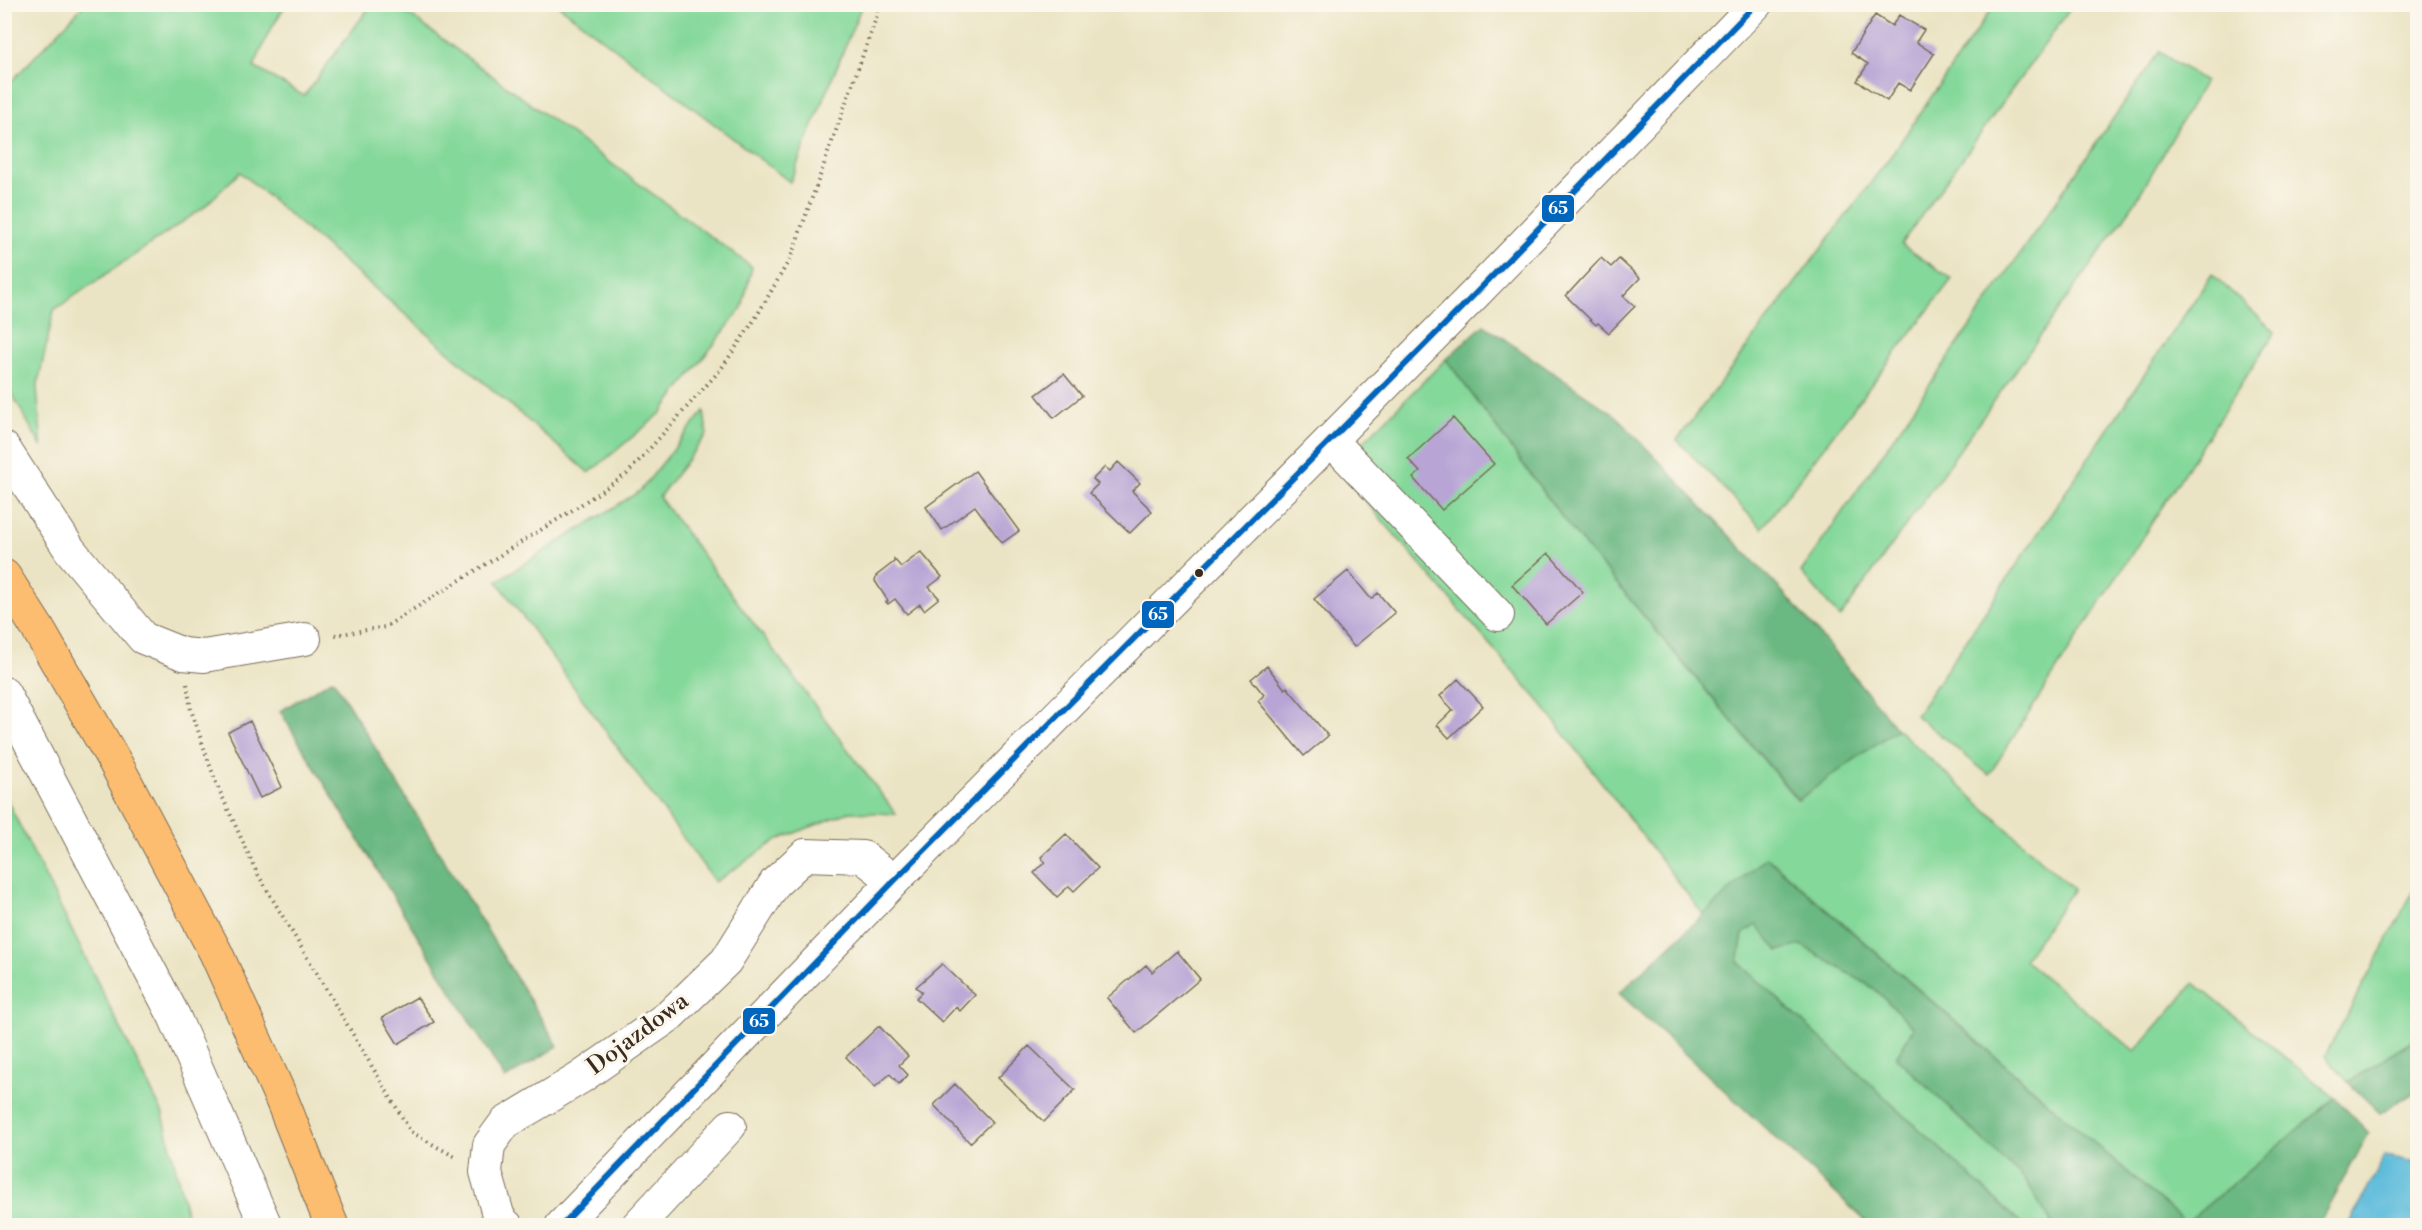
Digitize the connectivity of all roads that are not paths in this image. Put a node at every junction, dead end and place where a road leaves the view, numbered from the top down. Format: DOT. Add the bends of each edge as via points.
graph roads {
  1 [pos="1756,4"];
  2 [pos="1331,440"];
  3 [pos="4,448"];
  4 [pos="4,576"];
  5 [pos="1498,615"];
  6 [pos="305,639"];
  7 [pos="4,693"];
  8 [pos="894,881"];
  9 [pos="730,1126"];
  10 [pos="266,1226"];
  11 [pos="332,1226"];
  12 [pos="507,1226"];
  13 [pos="561,1226"];
  14 [pos="637,1226"];
  1 -- 2 [label="street"];
  2 -- 5 [label="street"];
  2 -- 8 [label="street"];
  3 -- 6 [label="street" via="70,550 142,638 183,654 204,656"];
  4 -- 11 [label="main road" via="117,764 216,953 282,1100"];
  7 -- 10 [label="street" via="174,1016"];
  8 -- 12 [label="street, Dojazdowa" via="863,857 805,855 775,883 726,961 669,1016 506,1123 489,1145 486,1172 499,1218"];
  8 -- 13 [label="street"];
  9 -- 14 [label="street"];
}
